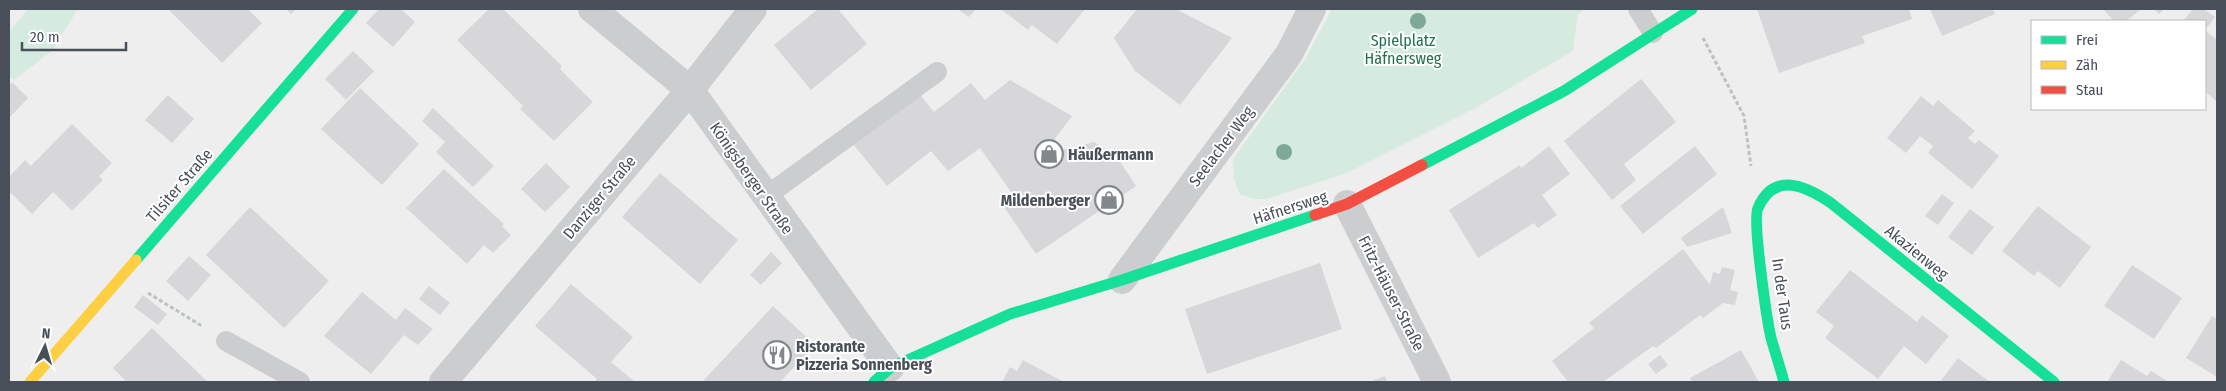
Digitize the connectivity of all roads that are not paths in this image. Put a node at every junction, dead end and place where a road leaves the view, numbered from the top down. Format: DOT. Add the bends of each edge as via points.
graph roads {
  1 [pos="353,9"];
  2 [pos="592,9"];
  3 [pos="753,9"];
  4 [pos="1312,9"];
  5 [pos="1638,9"];
  6 [pos="1692,9"];
  7 [pos="1653,33"];
  8 [pos="937,72"];
  9 [pos="690,90"];
  10 [pos="765,198"];
  11 [pos="1347,204"];
  12 [pos="1757,209"];
  13 [pos="1122,280"];
  14 [pos="226,341"];
  15 [pos="882,375"];
  16 [pos="30,382"];
  17 [pos="300,382"];
  18 [pos="443,382"];
  19 [pos="1437,382"];
  20 [pos="1784,382"];
  21 [pos="2054,382"];
  1 -- 16 [label="street, Tilsiter Straße"];
  2 -- 9 [label="street, Königsberger Straße"];
  3 -- 9 [label="street, Danziger Straße"];
  4 -- 13 [label="street, Seelacher Weg" via="1289,54"];
  5 -- 7 [label="lane"];
  6 -- 7 [label="street, Häfnersweg"];
  7 -- 11 [label="street, Häfnersweg" via="1564,90"];
  8 -- 10 [label="lane"];
  9 -- 10 [label="street, Königsberger Straße"];
  9 -- 18 [label="street, Danziger Straße"];
  10 -- 15 [label="street, Königsberger Straße"];
  11 -- 13 [label="street, Häfnersweg"];
  11 -- 19 [label="street, Fritz-Häuser-Straße"];
  12 -- 20 [label="street, In der Taus" via="1757,236 1771,336"];
  12 -- 21 [label="street, Akazienweg" via="1771,189 1787,184 1813,192 1831,203"];
  13 -- 15 [label="street, Häfnersweg" via="1010,314"];
  14 -- 17 [label="lane"];
}
